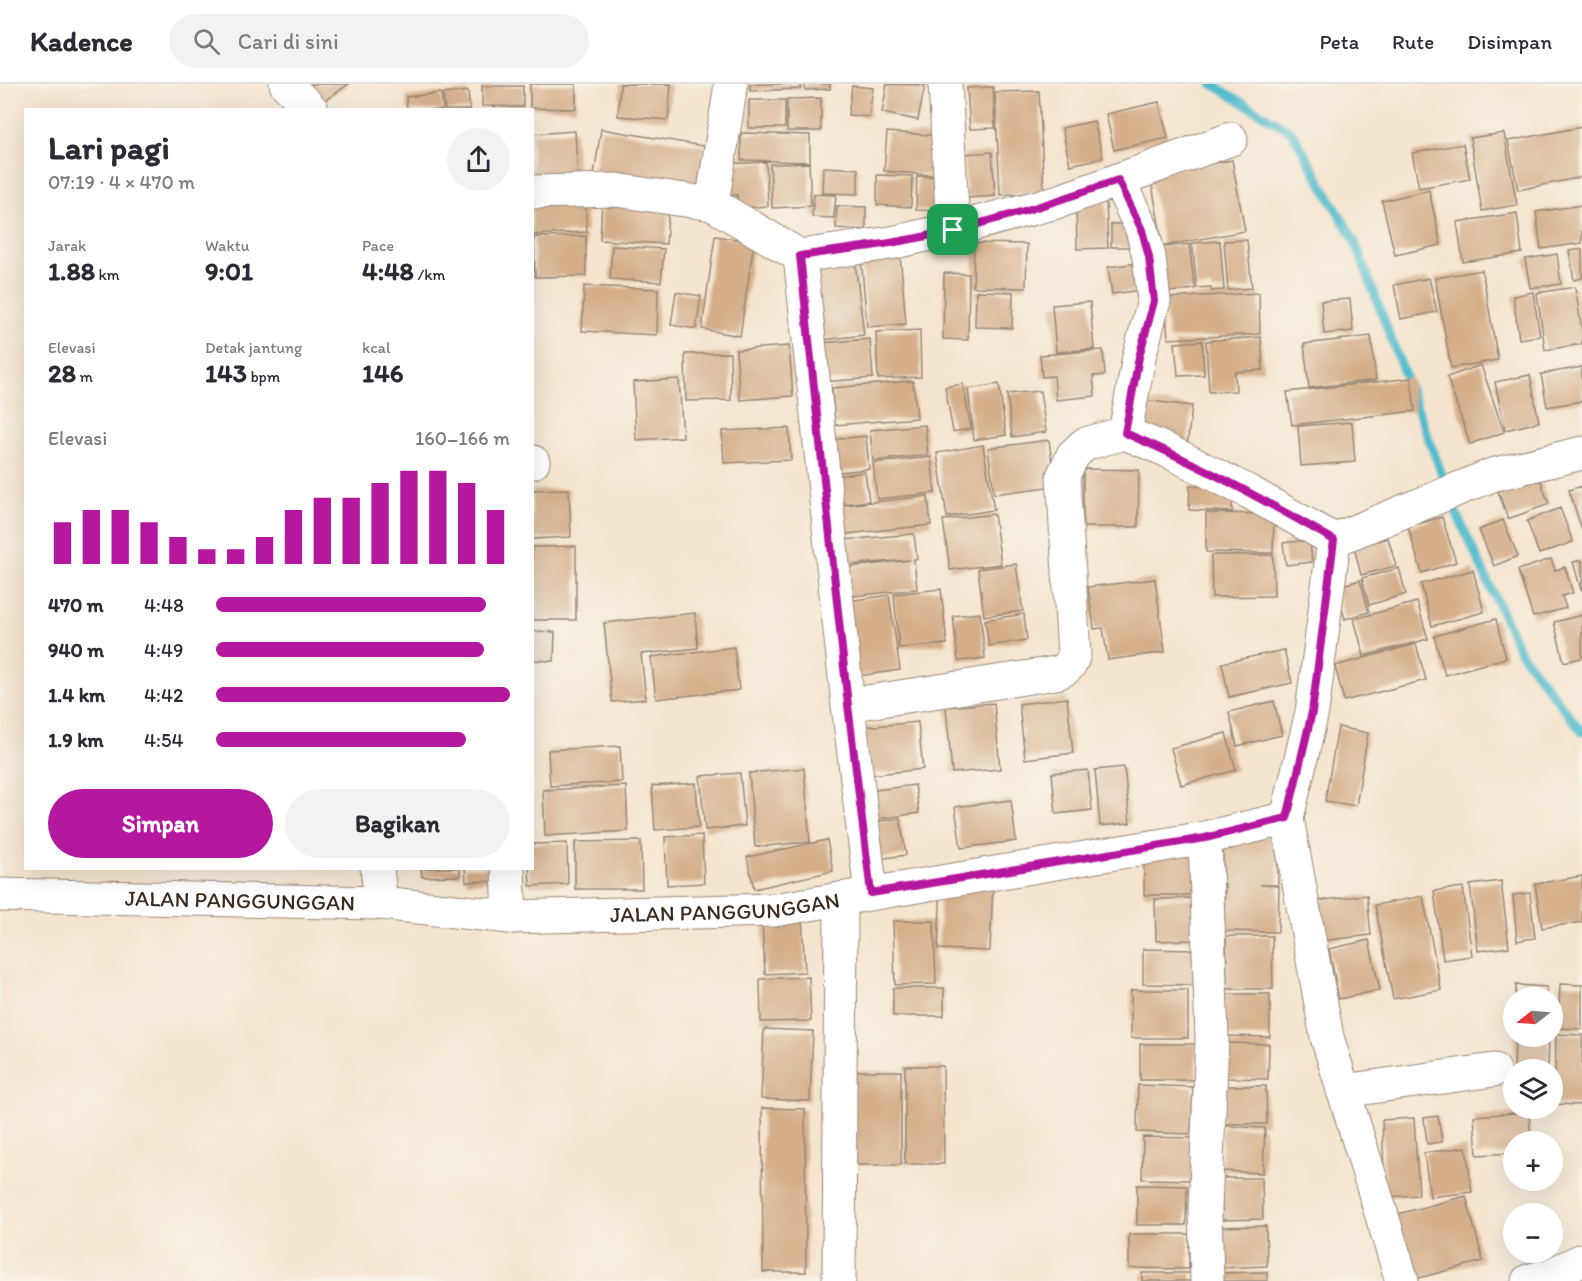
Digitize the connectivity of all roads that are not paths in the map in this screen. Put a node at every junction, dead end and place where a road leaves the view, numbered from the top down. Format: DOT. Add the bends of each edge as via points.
graph roads {
  1 [pos="286,84"];
  2 [pos="730,84"];
  3 [pos="945,84"];
  4 [pos="310,108"];
  5 [pos="1231,139"];
  6 [pos="1118,180"];
  7 [pos="534,192"];
  8 [pos="712,204"];
  9 [pos="953,230"];
  10 [pos="800,256"];
  11 [pos="1125,433"];
  12 [pos="1582,453"];
  13 [pos="1334,540"];
  14 [pos="848,705"];
  15 [pos="1287,818"];
  16 [pos="1205,838"];
  17 [pos="377,870"];
  18 [pos="508,870"];
  19 [pos="0,895"];
  20 [pos="856,896"];
  21 [pos="381,903"];
  22 [pos="510,917"];
  23 [pos="1494,1070"];
  24 [pos="1344,1091"];
  25 [pos="1582,1260"];
  26 [pos="1543,1279"];
  27 [pos="839,1281"];
  28 [pos="1207,1281"];
  29 [pos="1402,1281"];
  1 -- 4 [label="street"];
  2 -- 8 [label="street"];
  3 -- 9 [label="street"];
  5 -- 6 [label="street"];
  6 -- 9 [label="street" via="1060,201"];
  6 -- 11 [label="street" via="1142,230 1154,294"];
  7 -- 8 [label="street" via="616,190"];
  8 -- 10 [label="street"];
  9 -- 10 [label="street"];
  10 -- 14 [label="street, JALAN PANGGUNGGAN"];
  11 -- 13 [label="street" via="1229,482"];
  11 -- 14 [label="street" via="1085,444 1073,455 1063,476 1074,654 1065,670"];
  12 -- 13 [label="street" via="1492,475"];
  13 -- 15 [label="street" via="1312,712"];
  14 -- 20 [label="street, JALAN PANGGUNGGAN"];
  15 -- 16 [label="street"];
  15 -- 24 [label="street" via="1327,1037"];
  16 -- 20 [label="street"];
  16 -- 28 [label="street" via="1212,1039 1205,1209"];
  17 -- 21 [label="street"];
  18 -- 22 [label="street"];
  19 -- 21 [label="street, JALAN PANGGUNGGAN"];
  20 -- 22 [label="street, JALAN PANGGUNGGAN" via="774,910"];
  20 -- 27 [label="street"];
  21 -- 22 [label="street, JALAN PANGGUNGGAN"];
  23 -- 24 [label="street"];
  24 -- 29 [label="street"];
  25 -- 26 [label="street"];
}
